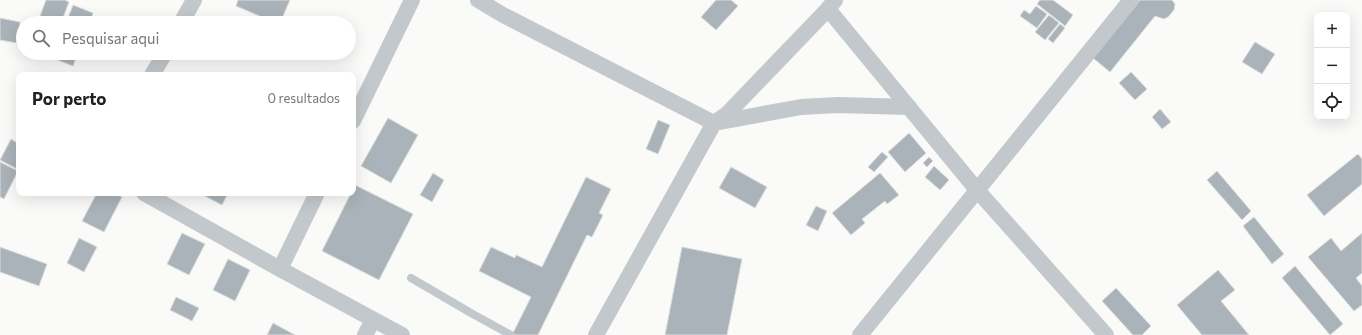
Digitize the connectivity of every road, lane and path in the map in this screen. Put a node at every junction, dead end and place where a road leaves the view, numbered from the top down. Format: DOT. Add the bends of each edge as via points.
graph roads {
  1 [pos="194,0"];
  2 [pos="412,0"];
  3 [pos="478,0"];
  4 [pos="1131,0"];
  5 [pos="831,5"];
  6 [pos="185,16"];
  7 [pos="161,60"];
  8 [pos="154,72"];
  9 [pos="909,107"];
  10 [pos="356,114"];
  11 [pos="714,123"];
  12 [pos="977,190"];
  13 [pos="149,196"];
  14 [pos="316,196"];
  15 [pos="280,269"];
  16 [pos="411,278"];
  17 [pos="374,320"];
  18 [pos="365,335"];
  19 [pos="402,335"];
  20 [pos="511,335"];
  21 [pos="596,335"];
  22 [pos="860,335"];
  23 [pos="1106,335"];
  1 -- 6 [label="street"];
  2 -- 10 [label="street"];
  3 -- 11 [label="street"];
  4 -- 12 [label="street"];
  5 -- 9 [label="street"];
  5 -- 11 [label="street" via="727,114"];
  7 -- 8 [label="street"];
  9 -- 11 [label="street" via="801,107"];
  9 -- 12 [label="street"];
  11 -- 21 [label="street"];
  12 -- 22 [label="street"];
  12 -- 23 [label="street"];
  13 -- 15 [label="street"];
  14 -- 15 [label="street"];
  15 -- 17 [label="street"];
  16 -- 20 [label="lane"];
  17 -- 18 [label="street"];
  17 -- 19 [label="street"];
}
